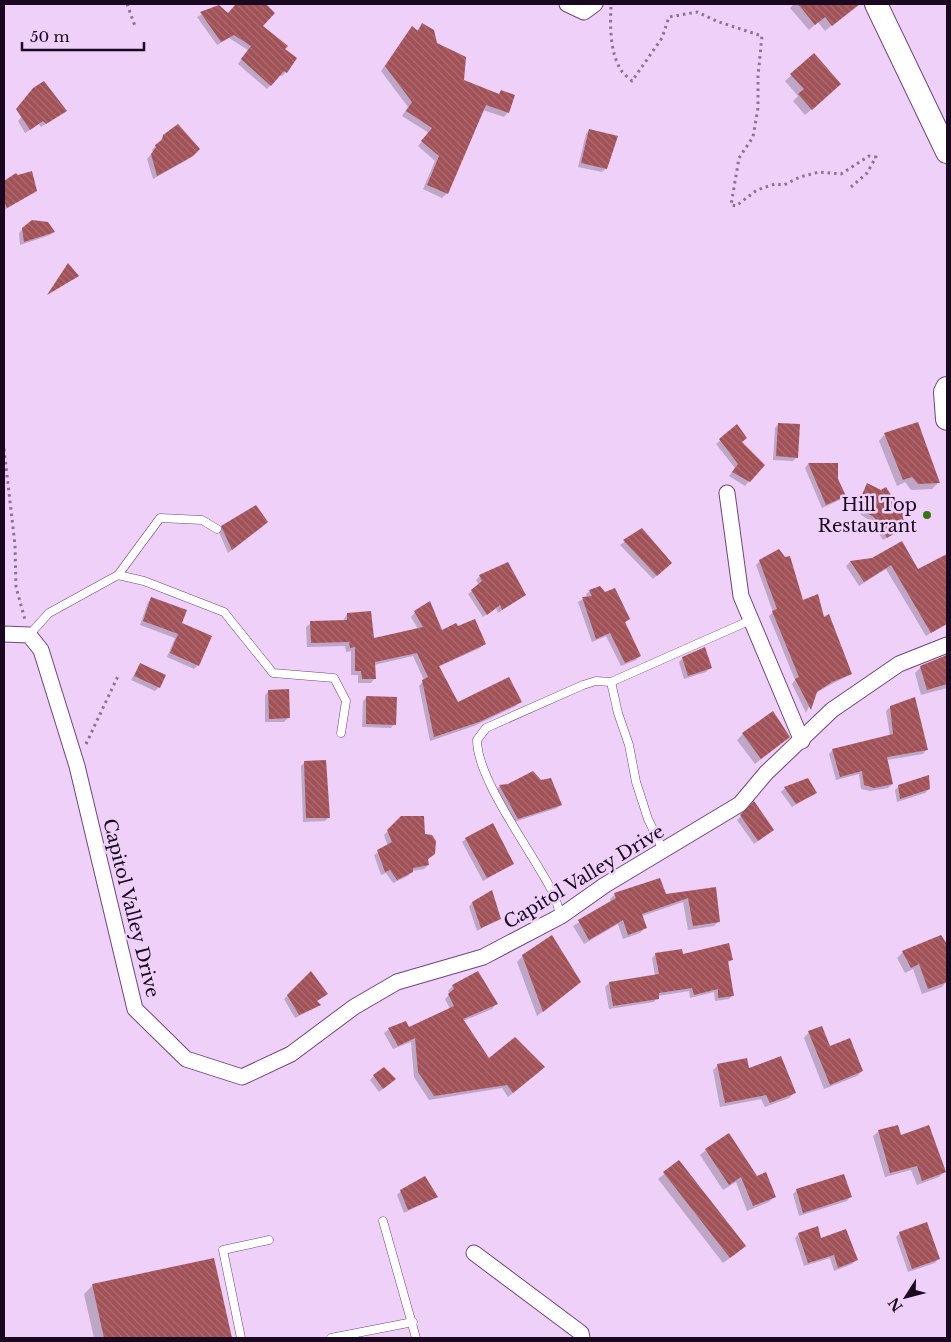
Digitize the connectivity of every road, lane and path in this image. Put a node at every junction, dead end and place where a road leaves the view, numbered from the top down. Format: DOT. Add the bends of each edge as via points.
graph roads {
  1 [pos="126,4"];
  2 [pos="567,4"];
  3 [pos="595,4"];
  4 [pos="611,4"];
  5 [pos="876,4"];
  6 [pos="135,26"];
  7 [pos="947,152"];
  8 [pos="851,187"];
  9 [pos="947,388"];
  10 [pos="947,419"];
  11 [pos="4,449"];
  12 [pos="726,492"];
  13 [pos="217,529"];
  14 [pos="118,574"];
  15 [pos="751,620"];
  16 [pos="4,634"];
  17 [pos="29,635"];
  18 [pos="947,644"];
  19 [pos="118,676"];
  20 [pos="611,682"];
  21 [pos="341,733"];
  22 [pos="802,740"];
  23 [pos="77,766"];
  24 [pos="663,850"];
  25 [pos="561,916"];
  26 [pos="384,1222"];
  27 [pos="270,1240"];
  28 [pos="474,1253"];
  29 [pos="412,1322"];
  30 [pos="241,1338"];
  31 [pos="331,1338"];
  32 [pos="416,1338"];
  33 [pos="582,1338"];
  1 -- 6 [label="path"];
  2 -- 3 [label="street" via="584,12"];
  4 -- 8 [label="path" via="614,48 621,70 632,81 662,38 670,17 697,12 762,36 753,137 739,158 731,205 736,206 757,190 775,184 784,185 819,172 841,174 868,156 876,157 867,173"];
  5 -- 7 [label="street"];
  9 -- 10 [label="street"];
  11 -- 17 [label="path" via="15,545 16,587"];
  12 -- 15 [label="street" via="741,596"];
  13 -- 14 [label="lane" via="202,520 160,518"];
  14 -- 17 [label="lane" via="49,613"];
  14 -- 21 [label="lane" via="224,612 272,673 334,678 346,701"];
  15 -- 20 [label="lane"];
  15 -- 22 [label="street"];
  16 -- 17 [label="street"];
  17 -- 23 [label="street, Capitol Valley Drive" via="41,650"];
  18 -- 22 [label="street, Capitol Valley Drive" via="899,664 832,710"];
  19 -- 23 [label="path"];
  20 -- 24 [label="lane" via="636,782 648,819"];
  20 -- 25 [label="lane" via="589,683 555,697 486,728 477,740 480,760 501,804 553,892"];
  22 -- 24 [label="street, Capitol Valley Drive" via="766,773 740,804"];
  23 -- 25 [label="street, Capitol Valley Drive" via="135,1009 186,1059 242,1077 291,1054 354,1006 397,982 483,957"];
  24 -- 25 [label="street, Capitol Valley Drive"];
  26 -- 29 [label="lane"];
  27 -- 30 [label="lane" via="223,1250"];
  28 -- 33 [label="street" via="581,1333"];
  29 -- 31 [label="lane"];
  29 -- 32 [label="lane"];
}
